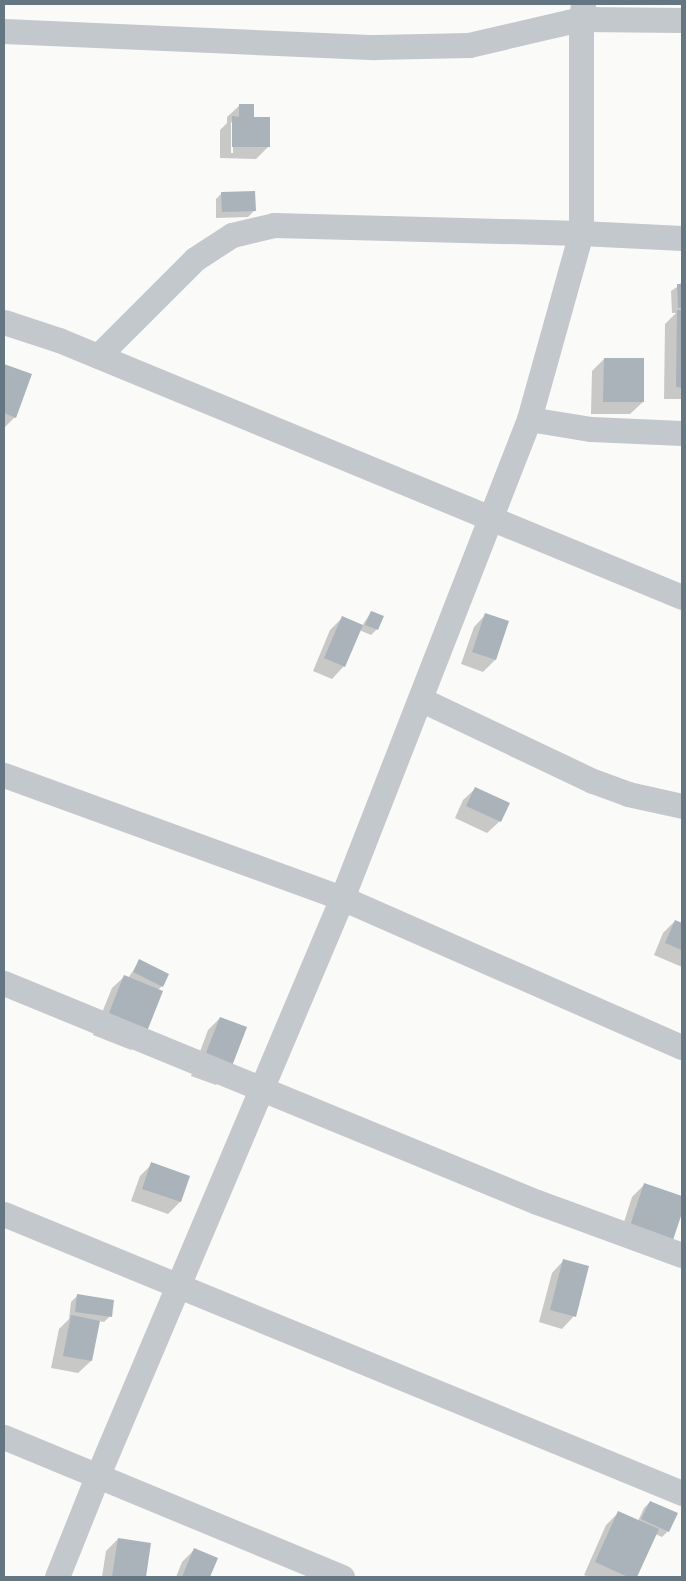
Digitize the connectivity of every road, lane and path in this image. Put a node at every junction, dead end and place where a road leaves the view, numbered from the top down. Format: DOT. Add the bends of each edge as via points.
graph roads {
  1 [pos="582,11"];
  2 [pos="682,20"];
  3 [pos="4,31"];
  4 [pos="581,233"];
  5 [pos="682,238"];
  6 [pos="4,322"];
  7 [pos="98,356"];
  8 [pos="529,419"];
  9 [pos="682,433"];
  10 [pos="488,518"];
  11 [pos="682,597"];
  12 [pos="420,699"];
  13 [pos="4,775"];
  14 [pos="682,806"];
  15 [pos="342,898"];
  16 [pos="4,983"];
  17 [pos="682,1047"];
  18 [pos="261,1090"];
  19 [pos="4,1214"];
  20 [pos="682,1255"];
  21 [pos="178,1285"];
  22 [pos="4,1436"];
  23 [pos="97,1477"];
  24 [pos="682,1493"];
  25 [pos="57,1577"];
  26 [pos="342,1577"];
  1 -- 2 [label="street"];
  1 -- 3 [label="street" via="469,45 375,47"];
  1 -- 4 [label="street"];
  4 -- 5 [label="street"];
  4 -- 7 [label="street" via="274,225 232,235 195,259"];
  4 -- 8 [label="street"];
  6 -- 7 [label="street"];
  7 -- 10 [label="street"];
  8 -- 9 [label="street" via="590,430"];
  8 -- 10 [label="street"];
  10 -- 11 [label="street"];
  10 -- 12 [label="street"];
  12 -- 14 [label="street" via="594,782 628,794"];
  12 -- 15 [label="street"];
  13 -- 15 [label="street"];
  15 -- 17 [label="street"];
  15 -- 18 [label="street"];
  16 -- 18 [label="street"];
  18 -- 20 [label="street" via="537,1202"];
  18 -- 21 [label="street"];
  19 -- 21 [label="street"];
  21 -- 23 [label="street"];
  21 -- 24 [label="street"];
  22 -- 23 [label="street"];
  23 -- 25 [label="street"];
  23 -- 26 [label="street"];
}
